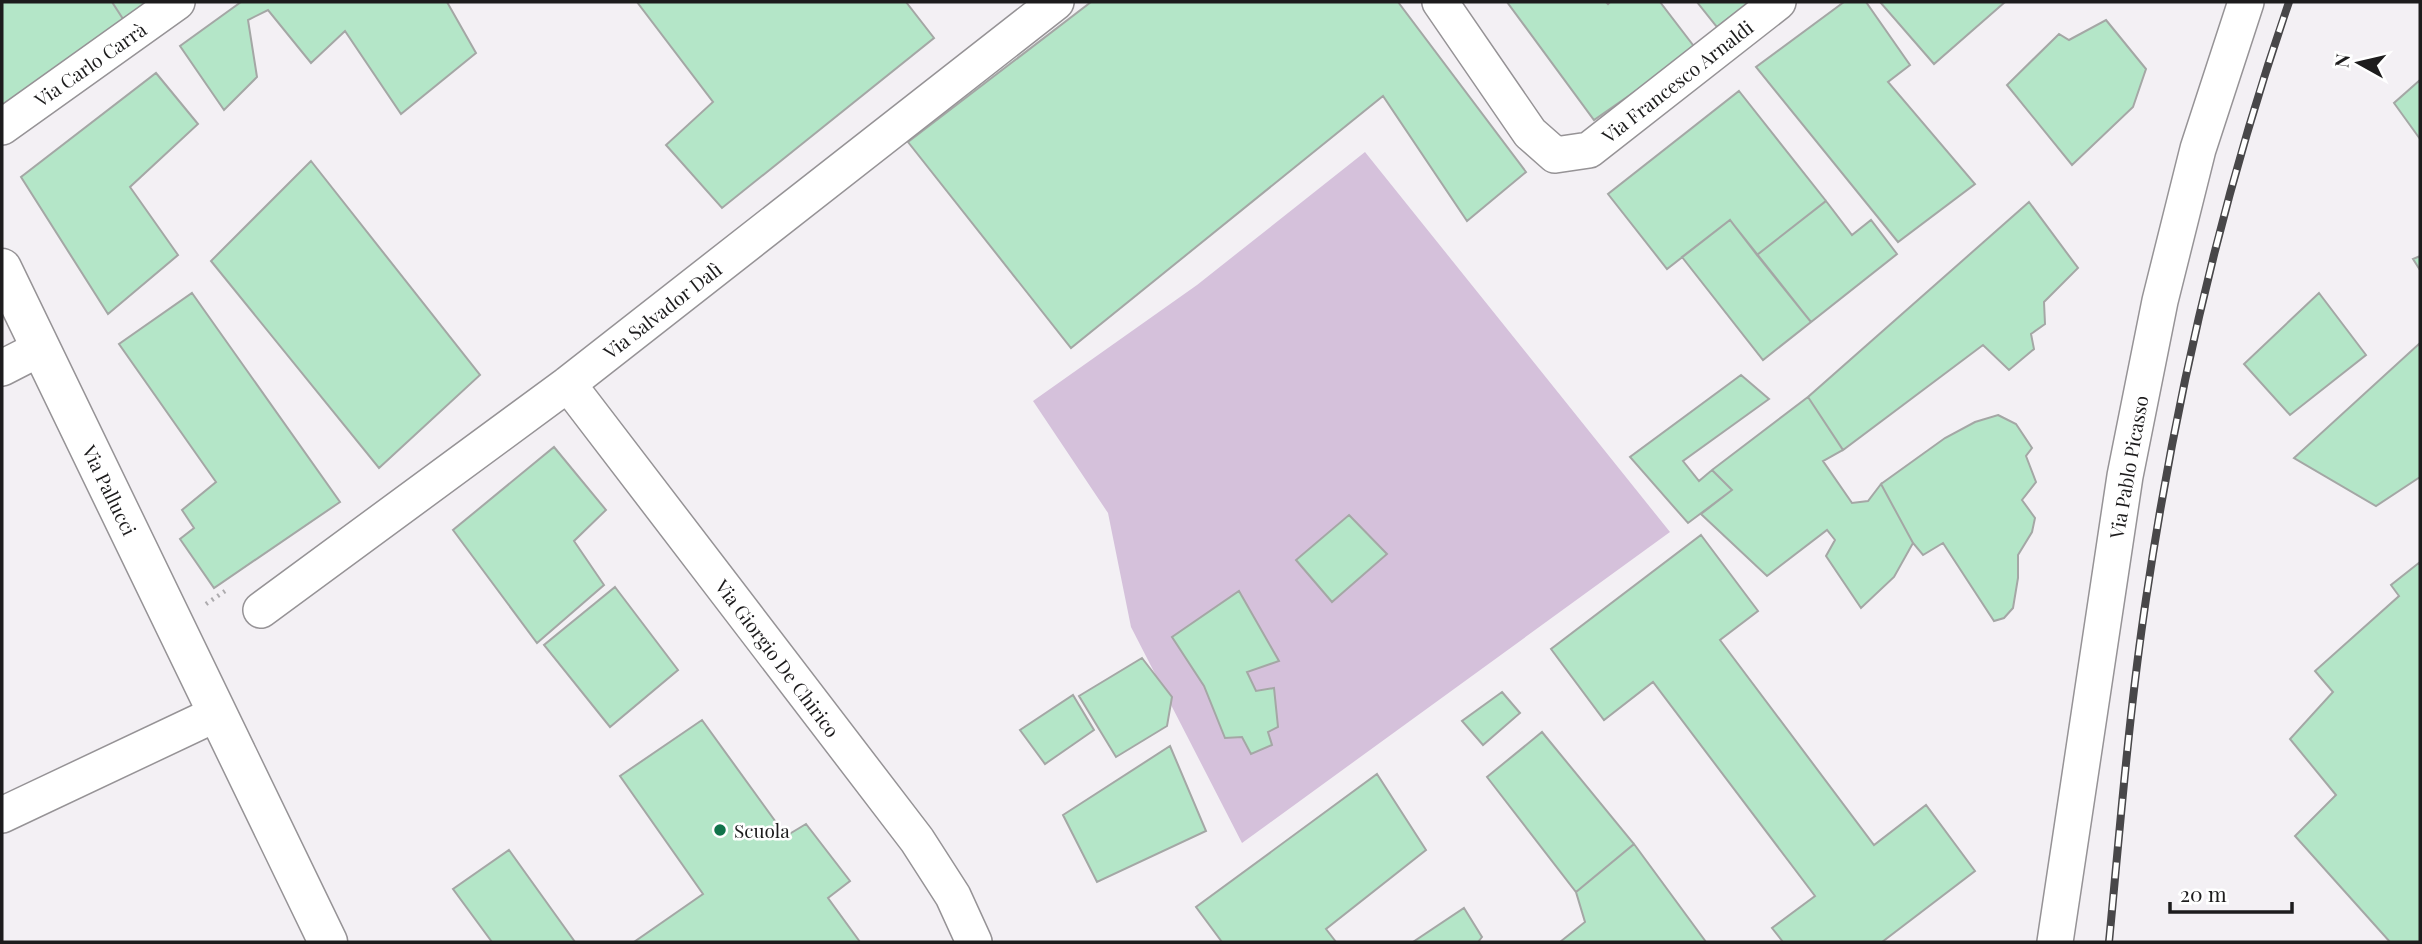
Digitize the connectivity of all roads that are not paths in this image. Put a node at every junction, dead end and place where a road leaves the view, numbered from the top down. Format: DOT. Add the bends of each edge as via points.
graph roads {
  1 [pos="177,2"];
  2 [pos="1056,2"];
  3 [pos="1440,2"];
  4 [pos="1778,2"];
  5 [pos="2246,2"];
  6 [pos="2,127"];
  7 [pos="2,268"];
  8 [pos="41,348"];
  9 [pos="2,368"];
  10 [pos="568,384"];
  11 [pos="261,610"];
  12 [pos="218,713"];
  13 [pos="2,815"];
  14 [pos="328,942"];
  15 [pos="974,942"];
  16 [pos="2055,942"];
  1 -- 6 [label="street, Via Carlo Carrà"];
  2 -- 10 [label="street, Via Salvador Dalì"];
  3 -- 4 [label="street, Via Francesco Arnaldi" via="1530,133 1555,155 1589,150"];
  5 -- 16 [label="street, Via Pablo Picasso" via="2198,149 2160,302 2125,476"];
  7 -- 8 [label="street, Via Pallucci"];
  8 -- 9 [label="street"];
  8 -- 12 [label="street, Via Pallucci"];
  10 -- 11 [label="street, Via Salvador Dalì"];
  10 -- 15 [label="street, Via Giorgio De Chirico" via="917,840 953,896"];
  12 -- 13 [label="street"];
  12 -- 14 [label="street, Via Pallucci"];
}
